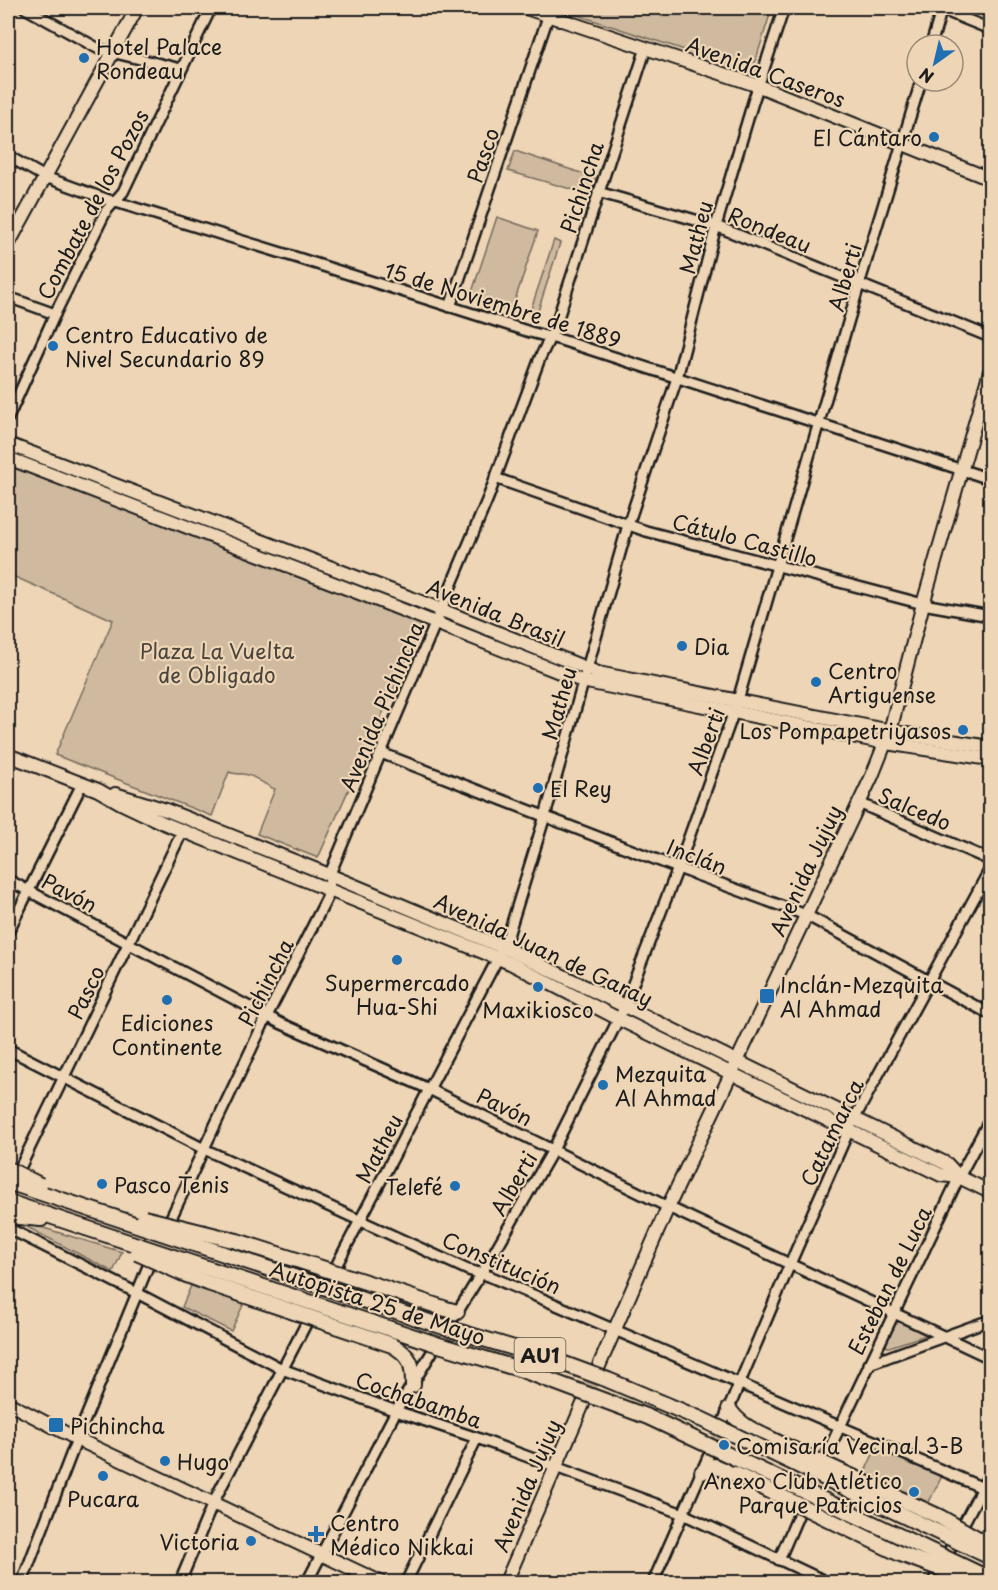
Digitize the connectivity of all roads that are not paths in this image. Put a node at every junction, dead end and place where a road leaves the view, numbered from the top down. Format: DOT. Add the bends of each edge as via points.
graph roads {
  1 [pos="25,8"];
  2 [pos="137,8"];
  3 [pos="211,8"];
  4 [pos="526,8"];
  5 [pos="784,8"];
  6 [pos="941,8"];
  7 [pos="550,11"];
  8 [pos="990,29"];
  9 [pos="934,33"];
  10 [pos="646,48"];
  11 [pos="112,53"];
  12 [pos="181,69"];
  13 [pos="759,86"];
  14 [pos="917,93"];
  15 [pos="902,144"];
  16 [pos="8,156"];
  17 [pos="45,177"];
  18 [pos="990,179"];
  19 [pos="598,192"];
  20 [pos="114,201"];
  21 [pos="716,226"];
  22 [pos="8,244"];
  23 [pos="860,285"];
  24 [pos="8,297"];
  25 [pos="450,307"];
  26 [pos="55,314"];
  27 [pos="550,337"];
  28 [pos="990,337"];
  29 [pos="990,371"];
  30 [pos="676,378"];
  31 [pos="8,418"];
  32 [pos="820,424"];
  33 [pos="8,444"];
  34 [pos="8,458"];
  35 [pos="961,470"];
  36 [pos="495,478"];
  37 [pos="990,479"];
  38 [pos="628,525"];
  39 [pos="777,566"];
  40 [pos="923,604"];
  41 [pos="441,610"];
  42 [pos="990,616"];
  43 [pos="436,623"];
  44 [pos="584,675"];
  45 [pos="738,700"];
  46 [pos="734,713"];
  47 [pos="888,737"];
  48 [pos="990,747"];
  49 [pos="381,753"];
  50 [pos="8,755"];
  51 [pos="990,759"];
  52 [pos="82,784"];
  53 [pos="98,790"];
  54 [pos="859,803"];
  55 [pos="545,816"];
  56 [pos="183,831"];
  57 [pos="990,860"];
  58 [pos="678,868"];
  59 [pos="990,869"];
  60 [pos="331,876"];
  61 [pos="8,880"];
  62 [pos="329,889"];
  63 [pos="28,891"];
  64 [pos="806,915"];
  65 [pos="8,932"];
  66 [pos="128,944"];
  67 [pos="501,953"];
  68 [pos="929,982"];
  69 [pos="625,1006"];
  70 [pos="990,1014"];
  71 [pos="267,1016"];
  72 [pos="619,1019"];
  73 [pos="8,1049"];
  74 [pos="733,1067"];
  75 [pos="64,1078"];
  76 [pos="429,1089"];
  77 [pos="855,1118"];
  78 [pos="990,1119"];
  79 [pos="849,1130"];
  80 [pos="204,1149"];
  81 [pos="554,1150"];
  82 [pos="13,1170"];
  83 [pos="959,1177"];
  84 [pos="8,1182"];
  85 [pos="990,1192"];
  86 [pos="8,1202"];
  87 [pos="71,1202"];
  88 [pos="668,1207"];
  89 [pos="92,1209"];
  90 [pos="8,1215"];
  91 [pos="170,1220"];
  92 [pos="360,1220"];
  93 [pos="65,1221"];
  94 [pos="8,1228"];
  95 [pos="86,1228"];
  96 [pos="149,1264"];
  97 [pos="790,1264"];
  98 [pos="335,1268"];
  99 [pos="481,1274"];
  100 [pos="137,1293"];
  101 [pos="893,1313"];
  102 [pos="456,1314"];
  103 [pos="308,1320"];
  104 [pos="990,1320"];
  105 [pos="615,1329"];
  106 [pos="946,1336"];
  107 [pos="432,1352"];
  108 [pos="990,1358"];
  109 [pos="869,1364"];
  110 [pos="599,1366"];
  111 [pos="282,1369"];
  112 [pos="740,1383"];
  113 [pos="413,1384"];
  114 [pos="8,1404"];
  115 [pos="582,1404"];
  116 [pos="396,1411"];
  117 [pos="726,1414"];
  118 [pos="840,1426"];
  119 [pos="477,1438"];
  120 [pos="77,1439"];
  121 [pos="708,1457"];
  122 [pos="825,1458"];
  123 [pos="554,1467"];
  124 [pos="702,1472"];
  125 [pos="990,1473"];
  126 [pos="987,1490"];
  127 [pos="213,1503"];
  128 [pos="800,1511"];
  129 [pos="683,1514"];
  130 [pos="990,1546"];
  131 [pos="321,1555"];
  132 [pos="990,1557"];
  133 [pos="779,1560"];
  134 [pos="990,1579"];
  135 [pos="374,1581"];
  136 [pos="22,1582"];
  137 [pos="180,1582"];
  138 [pos="307,1582"];
  139 [pos="406,1582"];
  140 [pos="506,1582"];
  141 [pos="653,1582"];
  142 [pos="827,1582"];
  143 [pos="933,1582"];
  144 [pos="976,1582"];
  1 -- 11 [label="street"];
  2 -- 11 [label="main road"];
  3 -- 12 [label="street, Combate de los Pozos"];
  4 -- 7 [label="main road, Avenida Caseros"];
  5 -- 13 [label="street, Matheu"];
  6 -- 8 [label="street"];
  6 -- 9 [label="street"];
  7 -- 10 [label="main road, Avenida Caseros"];
  7 -- 25 [label="street, Pasco"];
  10 -- 13 [label="main road, Avenida Caseros"];
  10 -- 19 [label="street, Pichincha"];
  11 -- 12 [label="street"];
  11 -- 17 [label="main road"];
  12 -- 20 [label="street, Combate de los Pozos" via="123,192"];
  13 -- 15 [label="main road, Avenida Caseros"];
  13 -- 21 [label="street, Matheu"];
  14 -- 15 [label="street, Alberti"];
  15 -- 18 [label="main road, Avenida Caseros"];
  15 -- 23 [label="street, Alberti"];
  16 -- 17 [label="street, 15 de Noviembre de 1889"];
  17 -- 20 [label="street, 15 de Noviembre de 1889"];
  17 -- 22 [label="main road"];
  19 -- 21 [label="street, Rondeau"];
  19 -- 27 [label="street, Pichincha"];
  20 -- 25 [label="street, 15 de Noviembre de 1889"];
  20 -- 26 [label="street, Combate de los Pozos"];
  21 -- 23 [label="street, Rondeau"];
  21 -- 30 [label="street, Matheu"];
  23 -- 28 [label="street, Rondeau"];
  23 -- 32 [label="street, Alberti"];
  24 -- 26 [label="street"];
  25 -- 27 [label="street, 15 de Noviembre de 1889"];
  26 -- 31 [label="street, Combate de los Pozos"];
  27 -- 30 [label="street, 15 de Noviembre de 1889"];
  27 -- 36 [label="street, Avenida Pichincha"];
  29 -- 35 [label="main road, Avenida Jujuy"];
  30 -- 32 [label="street, 15 de Noviembre de 1889"];
  30 -- 38 [label="street, Matheu"];
  32 -- 35 [label="street, 15 de Noviembre de 1889"];
  32 -- 39 [label="street, Alberti"];
  33 -- 41 [label="main road, Avenida Brasil"];
  34 -- 43 [label="main road, Avenida Brasil"];
  35 -- 37 [label="street, 15 de Noviembre de 1889"];
  35 -- 40 [label="main road, Avenida Jujuy"];
  36 -- 38 [label="street, Cátulo Castillo"];
  36 -- 41 [label="street, Avenida Pichincha"];
  38 -- 39 [label="street, Cátulo Castillo"];
  38 -- 44 [label="street, Matheu"];
  39 -- 40 [label="street, Cátulo Castillo"];
  39 -- 45 [label="street, Alberti"];
  40 -- 42 [label="street, Cátulo Castillo"];
  40 -- 47 [label="main road, Avenida Jujuy"];
  41 -- 43 [label="street, Avenida Pichincha"];
  41 -- 44 [label="main road, Avenida Brasil"];
  43 -- 44 [label="main road, Avenida Brasil"];
  43 -- 49 [label="street, Avenida Pichincha"];
  44 -- 45 [label="main road, Avenida Brasil" via="598,673"];
  44 -- 46 [label="main road, Avenida Brasil"];
  44 -- 55 [label="street, Matheu"];
  45 -- 46 [label="street, Alberti"];
  45 -- 47 [label="main road, Avenida Brasil"];
  46 -- 47 [label="main road, Avenida Brasil"];
  46 -- 58 [label="street, Alberti"];
  47 -- 48 [label="main road, Avenida Brasil"];
  47 -- 51 [label="main road, Avenida Brasil"];
  47 -- 54 [label="main road, Avenida Jujuy"];
  49 -- 55 [label="street, Inclán"];
  49 -- 60 [label="street, Avenida Pichincha"];
  50 -- 52 [label="main road, Avenida Juan de Garay"];
  52 -- 53 [label="main road, Avenida Juan de Garay"];
  52 -- 63 [label="street"];
  53 -- 56 [label="main road, Avenida Juan de Garay"];
  53 -- 60 [label="main road, Avenida Juan de Garay" via="166,810"];
  54 -- 57 [label="street, Salcedo"];
  54 -- 64 [label="main road, Avenida Jujuy"];
  55 -- 58 [label="street, Inclán"];
  55 -- 67 [label="street, Matheu"];
  56 -- 62 [label="main road, Avenida Juan de Garay"];
  56 -- 66 [label="street, Pasco"];
  58 -- 64 [label="street, Inclán"];
  58 -- 69 [label="street, Alberti"];
  59 -- 68 [label="street, Catamarca"];
  60 -- 62 [label="street, Avenida Pichincha"];
  60 -- 67 [label="main road, Avenida Juan de Garay"];
  61 -- 63 [label="street, Pavón"];
  62 -- 67 [label="main road, Avenida Juan de Garay"];
  62 -- 71 [label="street, Pichincha"];
  63 -- 65 [label="street"];
  63 -- 66 [label="street, Pavón"];
  64 -- 68 [label="street, Inclán"];
  64 -- 74 [label="main road, Avenida Jujuy"];
  66 -- 71 [label="street, Pavón"];
  66 -- 75 [label="street, Pasco"];
  67 -- 69 [label="main road, Avenida Juan de Garay"];
  67 -- 72 [label="main road, Avenida Juan de Garay"];
  67 -- 76 [label="street, Matheu"];
  68 -- 70 [label="street, Inclán"];
  68 -- 77 [label="street, Catamarca"];
  69 -- 72 [label="street, Alberti"];
  69 -- 74 [label="main road, Avenida Juan de Garay"];
  71 -- 76 [label="street, Pavón"];
  71 -- 80 [label="street, Pichincha"];
  72 -- 74 [label="main road, Avenida Juan de Garay"];
  72 -- 81 [label="street, Alberti"];
  73 -- 75 [label="street, Constitución"];
  74 -- 77 [label="main road, Avenida Juan de Garay"];
  74 -- 79 [label="main road, Avenida Juan de Garay"];
  74 -- 88 [label="main road, Avenida Jujuy"];
  75 -- 80 [label="street, Constitución"];
  75 -- 82 [label="street, Pasco"];
  76 -- 81 [label="street, Pavón"];
  76 -- 92 [label="street, Matheu"];
  77 -- 79 [label="street, Catamarca"];
  77 -- 83 [label="main road, Avenida Juan de Garay" via="947,1164"];
  78 -- 83 [label="street, Esteban de Luca"];
  79 -- 83 [label="main road, Avenida Juan de Garay" via="941,1175"];
  79 -- 97 [label="street, Catamarca"];
  80 -- 91 [label="street, Pichincha"];
  80 -- 92 [label="street, Constitución"];
  81 -- 88 [label="street, Pavón"];
  81 -- 99 [label="street, Alberti"];
  82 -- 87 [label="highway, bridge"];
  83 -- 85 [label="main road, Avenida Juan de Garay"];
  83 -- 101 [label="street, Esteban de Luca"];
  84 -- 87 [label="highway, Autopista 25 de Mayo / AU1, bridge"];
  86 -- 93 [label="highway, Autopista 25 de Mayo / AU1"];
  87 -- 89 [label="highway, Autopista 25 de Mayo / AU1, bridge"];
  88 -- 97 [label="street, Pavón"];
  88 -- 105 [label="main road, Avenida Jujuy"];
  89 -- 102 [label="highway, bridge" via="237,1242"];
  89 -- 132 [label="highway, Autopista 25 de Mayo / AU1, bridge" via="608,1380 703,1420"];
  90 -- 93 [label="highway"];
  92 -- 98 [label="street, Matheu"];
  92 -- 99 [label="street, Constitución"];
  93 -- 95 [label="highway, Autopista 25 de Mayo / AU1"];
  94 -- 100 [label="street, Cochabamba"];
  95 -- 113 [label="highway, bridge" via="184,1274 392,1345 412,1365"];
  95 -- 134 [label="highway, Autopista 25 de Mayo / AU1, bridge" via="522,1370 648,1417"];
  96 -- 100 [label="street"];
  97 -- 101 [label="street, Pavón"];
  97 -- 112 [label="street, Catamarca"];
  99 -- 102 [label="street, Alberti"];
  99 -- 105 [label="street, Constitución"];
  100 -- 111 [label="street, Cochabamba"];
  100 -- 120 [label="street"];
  101 -- 106 [label="street, Pavón"];
  101 -- 109 [label="street, Esteban de Luca"];
  103 -- 111 [label="street"];
  104 -- 106 [label="street"];
  105 -- 110 [label="main road, Avenida Jujuy"];
  105 -- 112 [label="street, Constitución"];
  106 -- 108 [label="street, Pavón"];
  106 -- 109 [label="street"];
  107 -- 113 [label="street"];
  109 -- 118 [label="street, Esteban de Luca"];
  111 -- 116 [label="street, Cochabamba"];
  111 -- 127 [label="street"];
  112 -- 117 [label="street, Catamarca"];
  112 -- 118 [label="street, Constitución"];
  113 -- 116 [label="street"];
  114 -- 120 [label="main road"];
  115 -- 123 [label="main road, Avenida Jujuy"];
  116 -- 119 [label="street, Cochabamba"];
  116 -- 131 [label="street"];
  117 -- 130 [label="highway, bridge" via="781,1444 940,1517"];
  118 -- 122 [label="street, Esteban de Luca"];
  118 -- 126 [label="street, Constitución"];
  119 -- 123 [label="street, Cochabamba"];
  119 -- 139 [label="street"];
  120 -- 127 [label="main road"];
  120 -- 136 [label="street"];
  121 -- 124 [label="street"];
  123 -- 129 [label="street, Cochabamba"];
  123 -- 140 [label="main road, Avenida Jujuy"];
  124 -- 129 [label="street"];
  124 -- 144 [label="highway, bridge" via="714,1466 735,1474 898,1553"];
  125 -- 126 [label="street"];
  126 -- 143 [label="street"];
  127 -- 131 [label="main road"];
  127 -- 137 [label="street"];
  128 -- 133 [label="street"];
  129 -- 133 [label="street, Cochabamba"];
  129 -- 141 [label="street"];
  131 -- 135 [label="main road"];
  131 -- 138 [label="street"];
  133 -- 142 [label="street, Cochabamba"];
}
